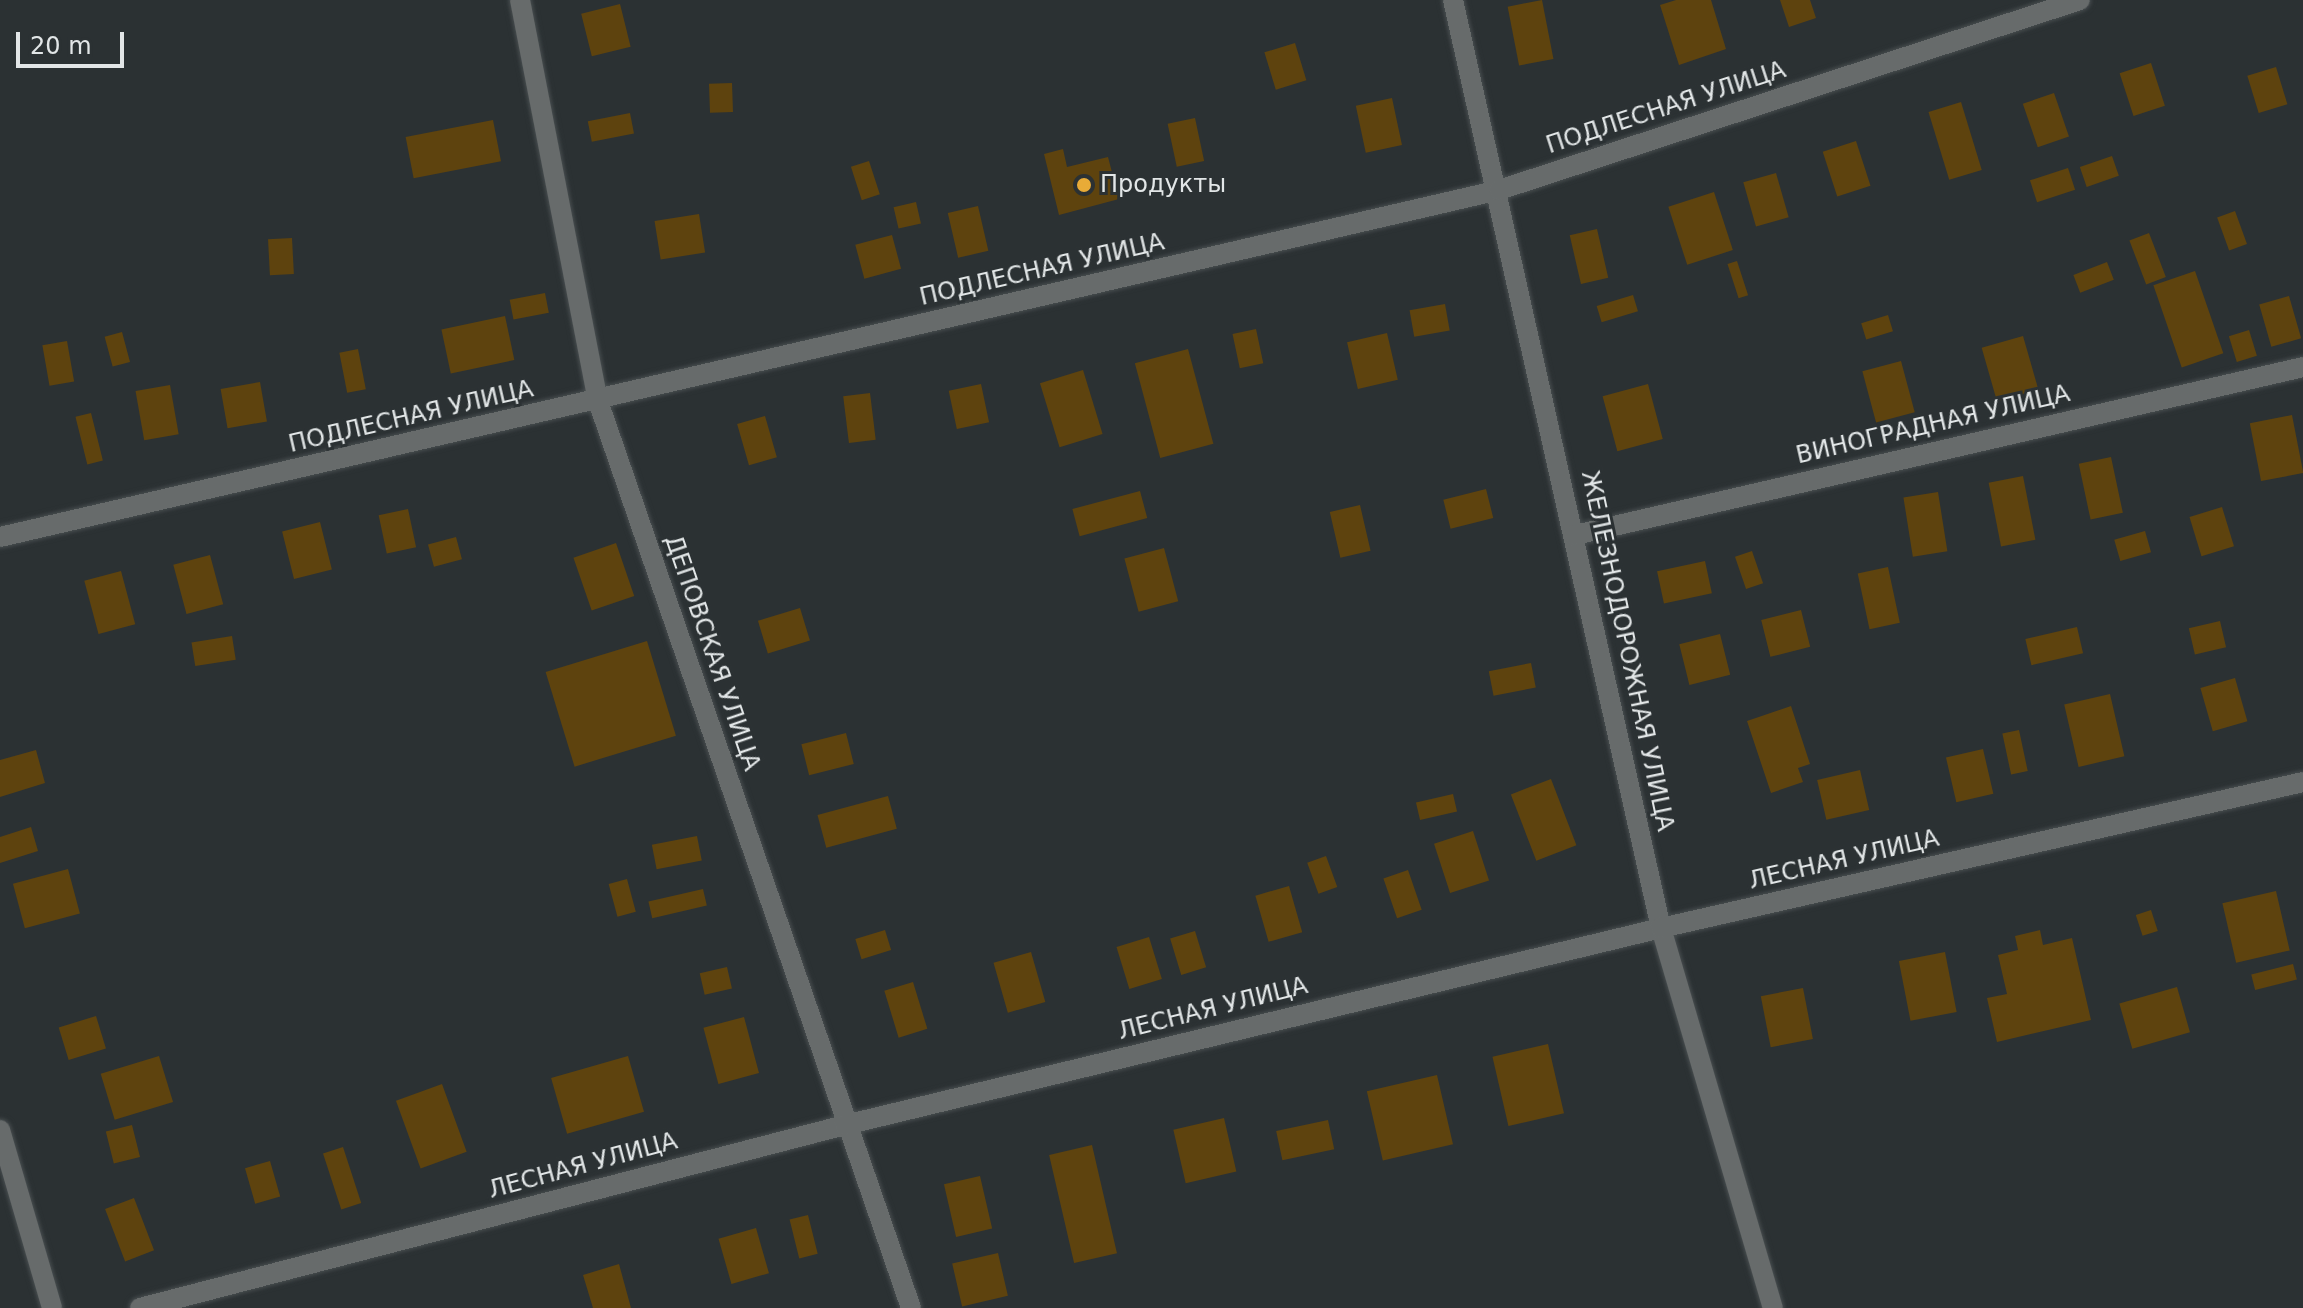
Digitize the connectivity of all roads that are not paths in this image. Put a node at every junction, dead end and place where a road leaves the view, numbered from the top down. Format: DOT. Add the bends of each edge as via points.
graph roads {
  1 [pos="520,0"];
  2 [pos="1453,0"];
  3 [pos="2080,0"];
  4 [pos="1499,190"];
  5 [pos="2303,367"];
  6 [pos="598,401"];
  7 [pos="1575,535"];
  8 [pos="0,537"];
  9 [pos="2303,782"];
  10 [pos="1661,928"];
  11 [pos="845,1125"];
  12 [pos="0,1130"];
  13 [pos="52,1308"];
  14 [pos="140,1308"];
  15 [pos="911,1308"];
  16 [pos="1773,1308"];
  1 -- 6 [label="street, ДЕПОВСКАЯ УЛИЦА"];
  2 -- 4 [label="street, ЖЕЛЕЗНОДОРОЖНАЯ УЛИЦА"];
  3 -- 4 [label="street, ПОДЛЕСНАЯ УЛИЦА"];
  4 -- 6 [label="street, ПОДЛЕСНАЯ УЛИЦА"];
  4 -- 7 [label="street, ЖЕЛЕЗНОДОРОЖНАЯ УЛИЦА"];
  5 -- 7 [label="street, ВИНОГРАДНАЯ УЛИЦА"];
  6 -- 8 [label="street, ПОДЛЕСНАЯ УЛИЦА"];
  6 -- 11 [label="street, ДЕПОВСКАЯ УЛИЦА"];
  7 -- 10 [label="street, ЖЕЛЕЗНОДОРОЖНАЯ УЛИЦА"];
  9 -- 10 [label="street, ЛЕСНАЯ УЛИЦА"];
  10 -- 11 [label="street, ЛЕСНАЯ УЛИЦА"];
  10 -- 16 [label="street, ЖЕЛЕЗНОДОРОЖНАЯ УЛИЦА"];
  11 -- 14 [label="street, ЛЕСНАЯ УЛИЦА"];
  11 -- 15 [label="street, ДЕПОВСКАЯ УЛИЦА"];
  12 -- 13 [label="street"];
}
